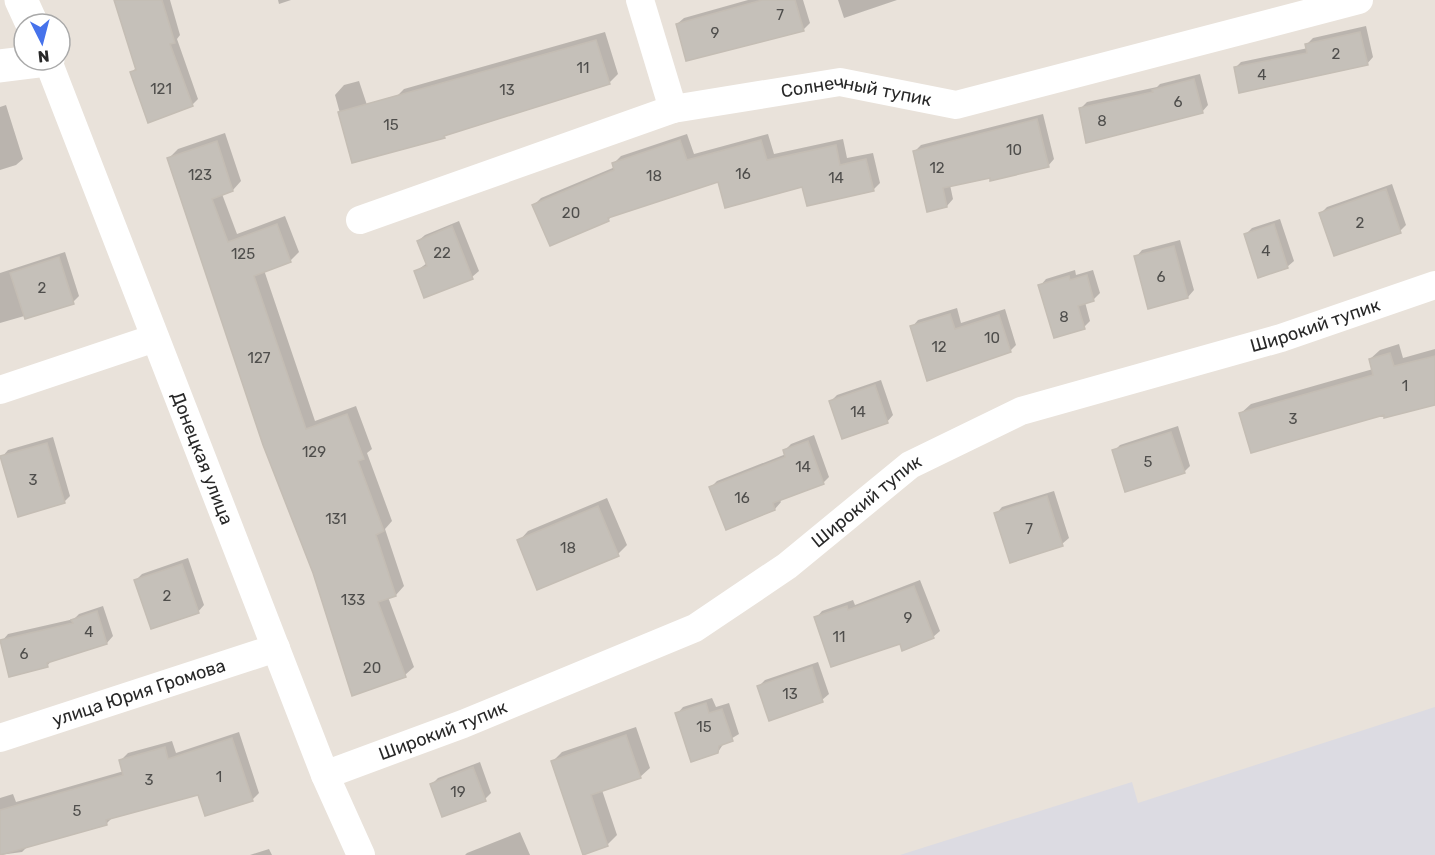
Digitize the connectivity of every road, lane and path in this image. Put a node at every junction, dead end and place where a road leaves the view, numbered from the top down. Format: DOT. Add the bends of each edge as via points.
graph roads {
  1 [pos="640,0"];
  2 [pos="1359,0"];
  3 [pos="53,72"];
  4 [pos="673,109"];
  5 [pos="360,220"];
  6 [pos="1435,285"];
  7 [pos="155,338"];
  8 [pos="0,390"];
  9 [pos="276,648"];
  10 [pos="0,738"];
  11 [pos="326,775"];
  12 [pos="360,855"];
  1 -- 4 [label="street"];
  2 -- 4 [label="street, Солнечный тупик" via="956,105 840,81"];
  3 -- 7 [label="street, Донецкая улица"];
  4 -- 5 [label="street, Солнечный тупик"];
  6 -- 11 [label="street, Широкий тупик" via="1281,338 1021,411 910,465 787,566 695,628 463,724"];
  7 -- 8 [label="street"];
  7 -- 9 [label="street, Донецкая улица"];
  9 -- 10 [label="street, улица Юрия Громова"];
  9 -- 11 [label="street, Донецкая улица"];
  11 -- 12 [label="street, Донецкая улица"];
}
